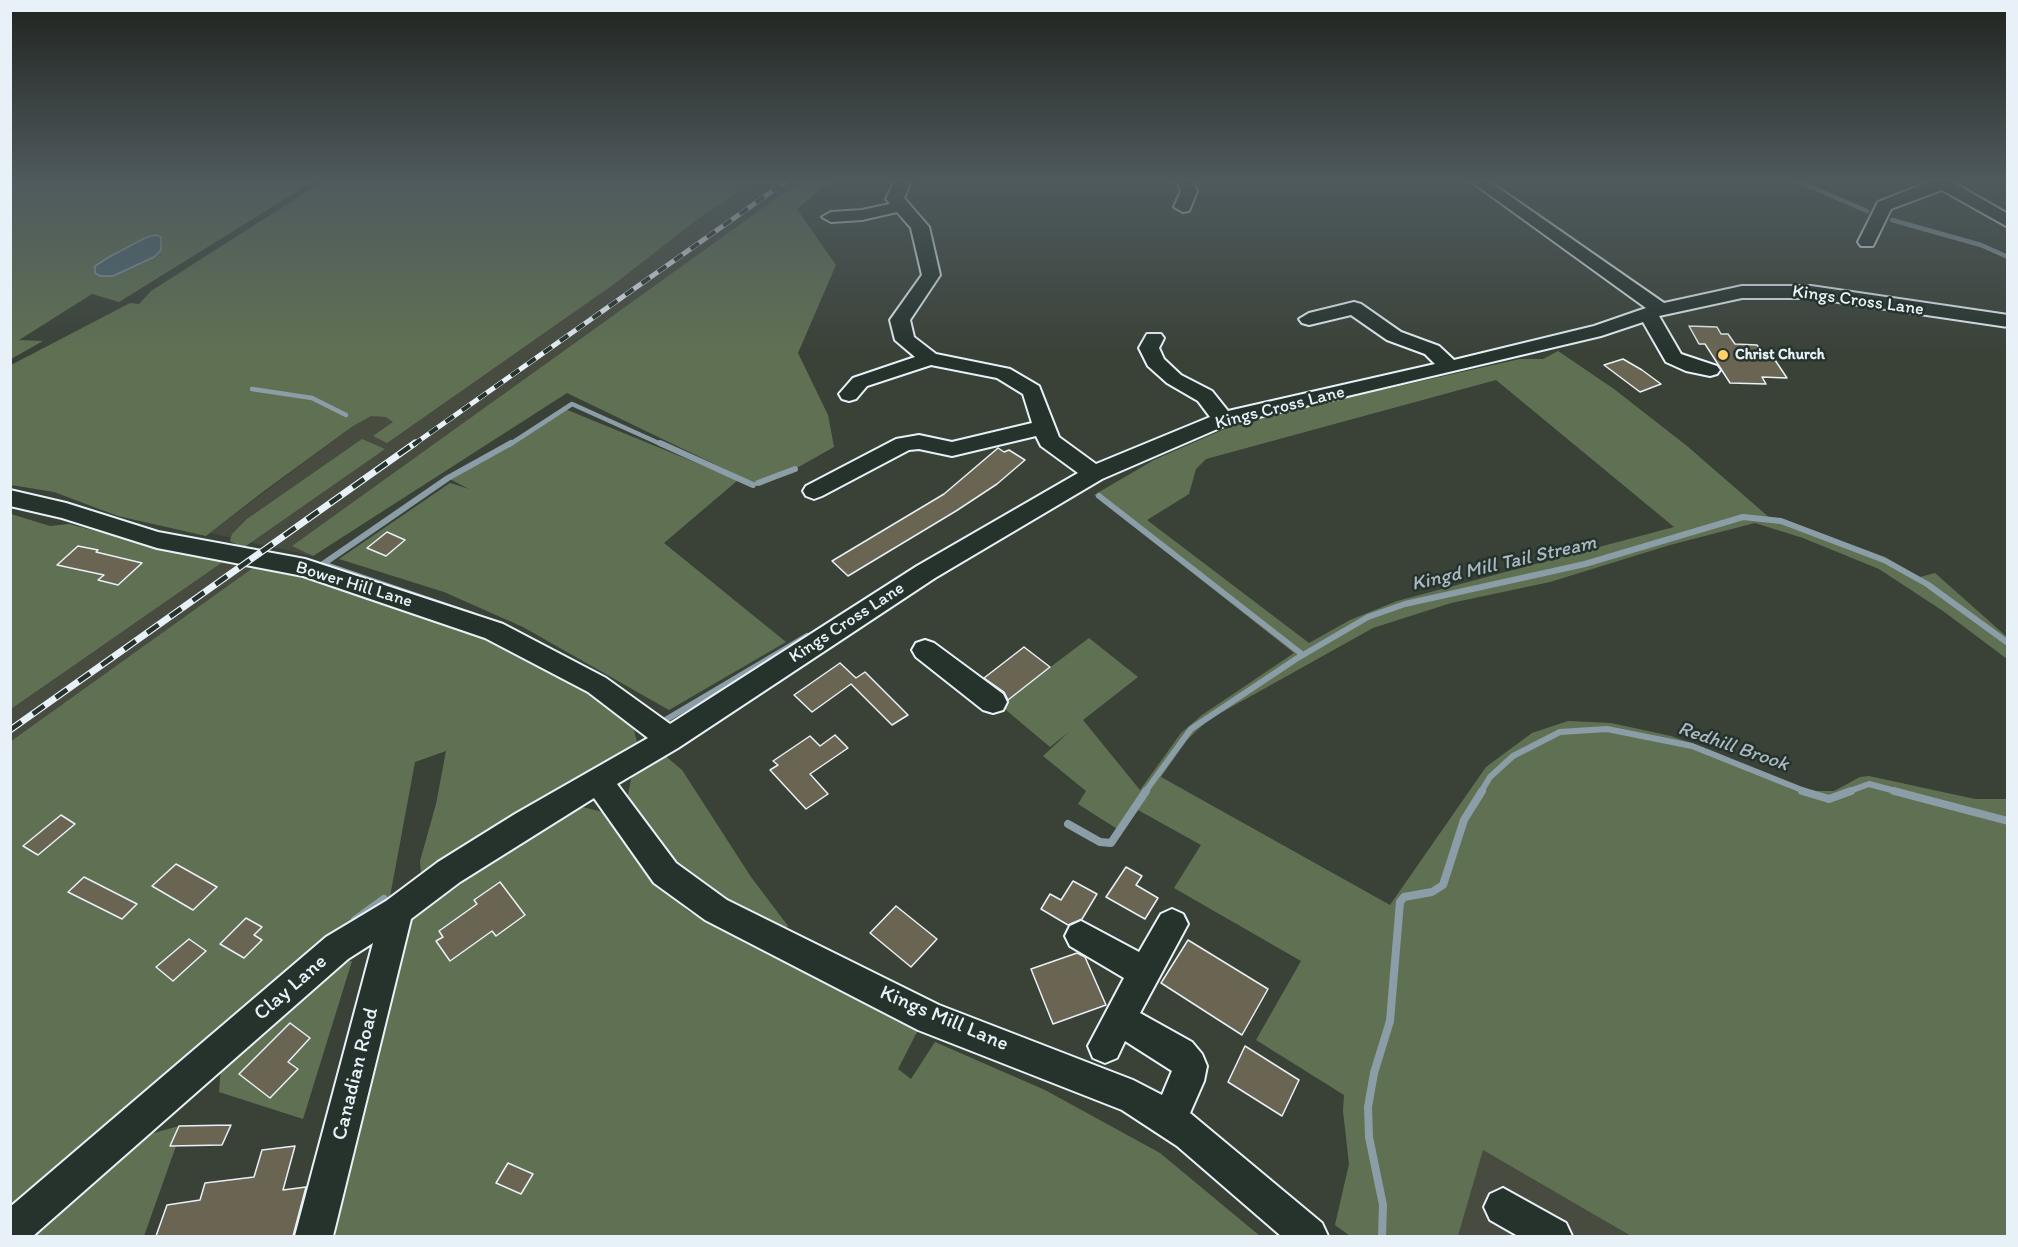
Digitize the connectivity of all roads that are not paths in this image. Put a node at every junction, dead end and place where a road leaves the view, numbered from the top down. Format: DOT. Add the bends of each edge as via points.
graph roads {
  1 [pos="923,238"];
  2 [pos="1556,238"];
  3 [pos="1869,238"];
  4 [pos="1867,242"];
  5 [pos="1654,311"];
  6 [pos="1309,319"];
  7 [pos="2007,321"];
  8 [pos="1154,338"];
  9 [pos="930,359"];
  10 [pos="1450,367"];
  11 [pos="1710,370"];
  12 [pos="855,388"];
  13 [pos="1223,420"];
  14 [pos="1044,428"];
  15 [pos="1094,474"];
  16 [pos="814,490"];
  17 [pos="10,498"];
  18 [pos="925,650"];
  19 [pos="993,702"];
  20 [pos="668,740"];
  21 [pos="599,781"];
  22 [pos="397,911"];
  23 [pos="1173,924"];
  24 [pos="1082,936"];
  25 [pos="1144,973"];
  26 [pos="1169,1118"];
  27 [pos="1503,1207"];
  28 [pos="10,1232"];
  29 [pos="314,1236"];
  30 [pos="1310,1236"];
  31 [pos="1553,1236"];
  1 -- 9 [label="street" via="931,275 900,320 905,340"];
  2 -- 5 [label="street"];
  3 -- 4 [label="street"];
  5 -- 7 [label="street, Kings Cross Lane" via="1742,292 1780,290"];
  5 -- 10 [label="street, Kings Cross Lane" via="1602,330"];
  5 -- 11 [label="street" via="1656,324 1673,358"];
  6 -- 10 [label="street" via="1354,308 1394,336 1432,350"];
  8 -- 13 [label="street" via="1149,348 1155,362 1174,379 1205,396"];
  9 -- 12 [label="street"];
  9 -- 14 [label="street" via="1003,373 1032,391"];
  10 -- 13 [label="street, Kings Cross Lane"];
  13 -- 15 [label="street, Kings Cross Lane"];
  14 -- 15 [label="street" via="1049,441"];
  14 -- 16 [label="street" via="952,449 919,442 904,444"];
  15 -- 20 [label="street, Kings Cross Lane" via="919,576"];
  17 -- 20 [label="street, Bower Hill Lane" via="158,540 305,568 494,631 597,685"];
  18 -- 19 [label="street"];
  20 -- 21 [label="street, Kings Cross Lane"];
  21 -- 22 [label="street, Clay Lane" via="525,823"];
  21 -- 26 [label="street, Kings Mill Lane" via="665,873 716,910 930,1018 1115,1089"];
  22 -- 28 [label="street, Clay Lane" via="337,948"];
  22 -- 29 [label="street, Canadian Road"];
  23 -- 25 [label="street"];
  24 -- 25 [label="street"];
  25 -- 26 [label="street" via="1112,1032 1180,1054 1190,1066"];
  26 -- 30 [label="street, Kings Mill Lane" via="1224,1160"];
  27 -- 31 [label="street"];
}
